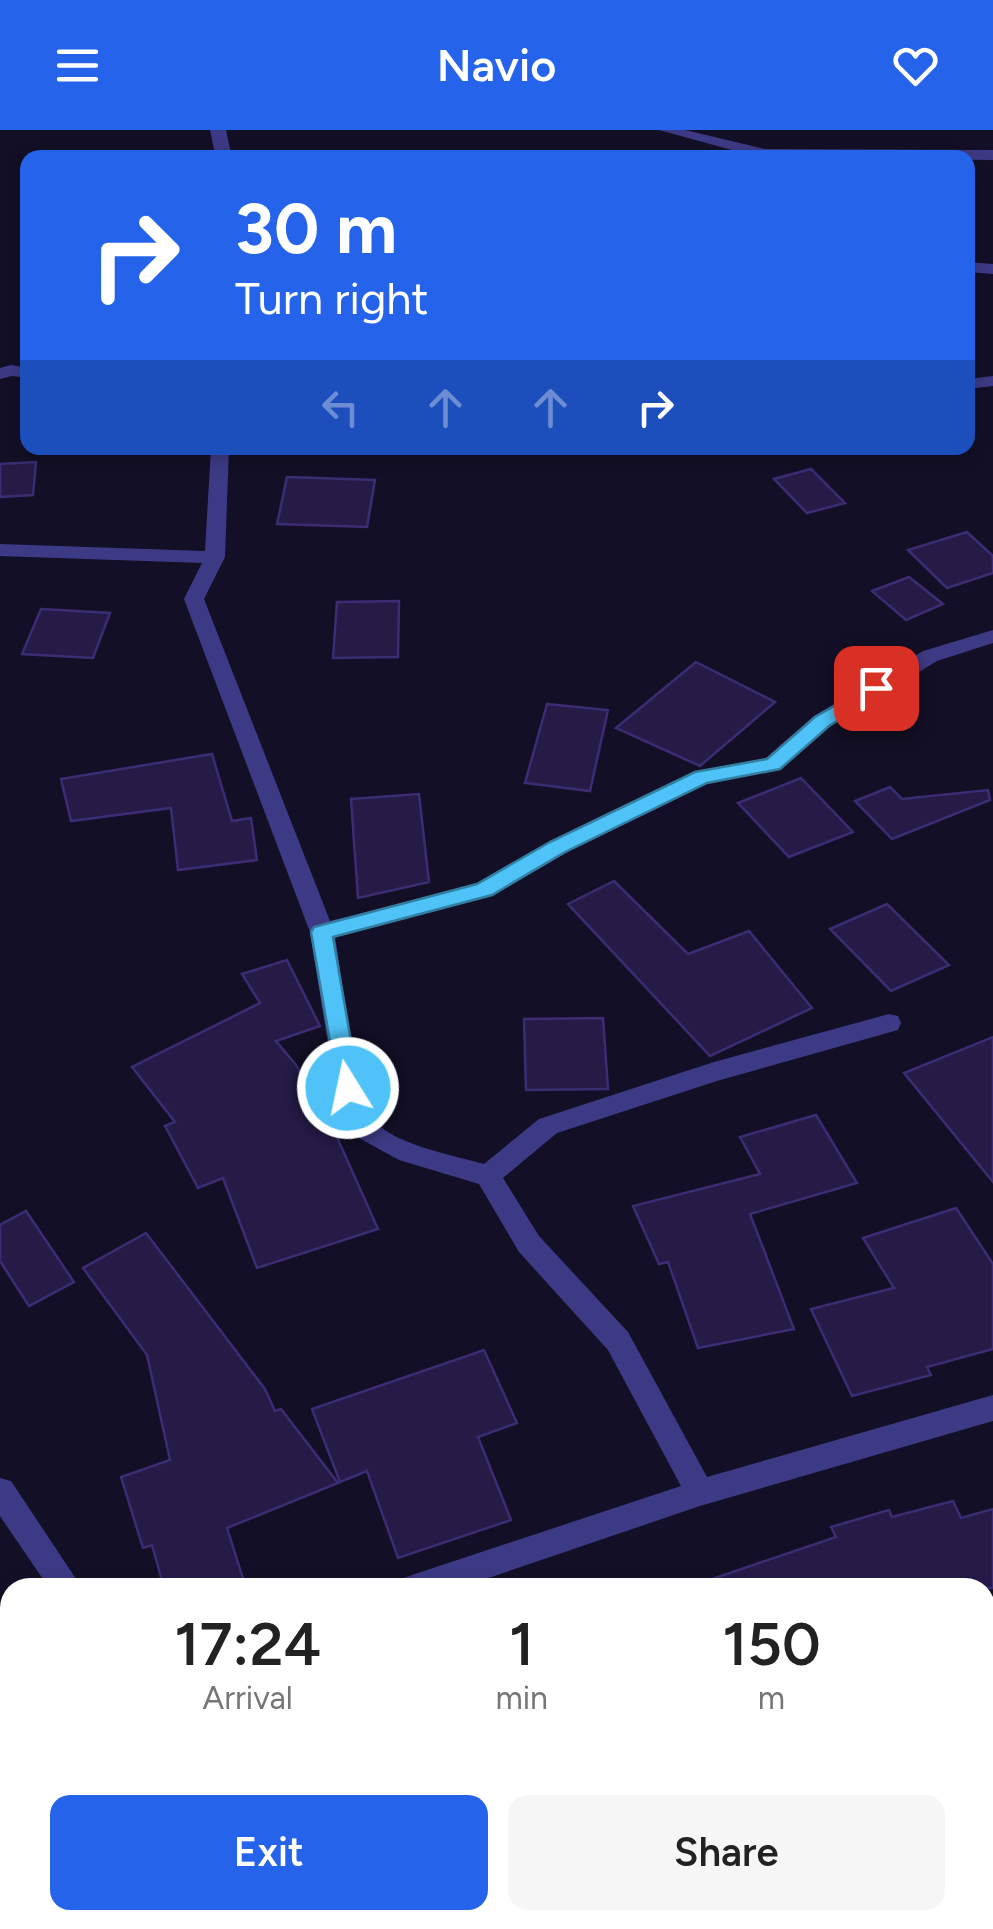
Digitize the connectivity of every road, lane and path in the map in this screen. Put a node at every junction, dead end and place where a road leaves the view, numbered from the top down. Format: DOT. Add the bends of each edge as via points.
graph roads {
  1 [pos="667,130"];
  2 [pos="749,150"];
  3 [pos="220,455"];
  4 [pos="0,550"];
  5 [pos="215,557"];
  6 [pos="993,636"];
  7 [pos="322,932"];
  8 [pos="890,1024"];
  9 [pos="488,1176"];
  10 [pos="993,1408"];
  11 [pos="0,1491"];
  12 [pos="700,1492"];
  13 [pos="60,1578"];
  14 [pos="446,1578"];
  1 -- 2 [label="street"];
  3 -- 5 [label="street"];
  4 -- 5 [label="street"];
  5 -- 7 [label="street" via="194,599"];
  6 -- 7 [label="street" via="930,656 822,722 773,764 702,777 484,890"];
  7 -- 9 [label="street" via="348,1088 366,1130 408,1152"];
  8 -- 9 [label="street" via="548,1126"];
  9 -- 12 [label="street" via="529,1244 618,1341"];
  10 -- 12 [label="street"];
  11 -- 13 [label="street"];
  12 -- 14 [label="street"];
}
